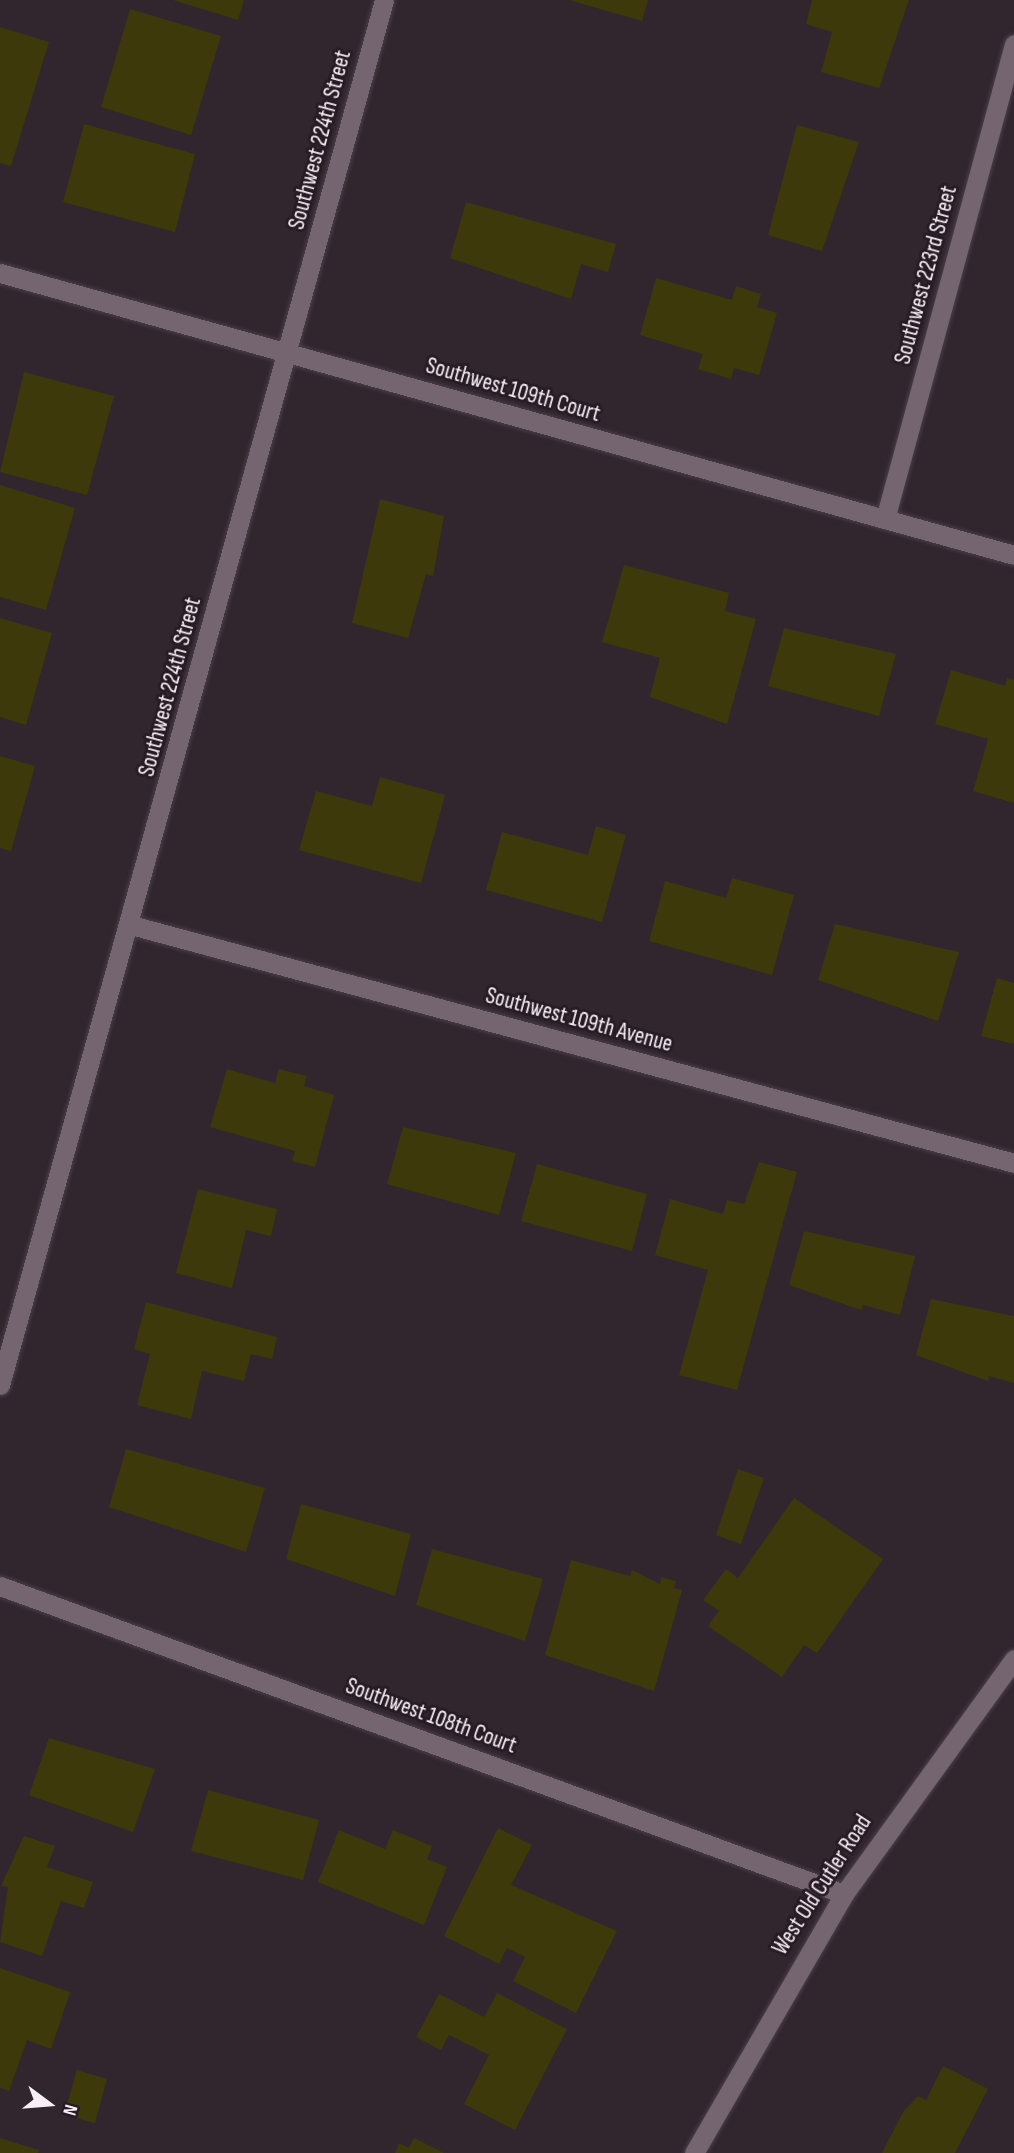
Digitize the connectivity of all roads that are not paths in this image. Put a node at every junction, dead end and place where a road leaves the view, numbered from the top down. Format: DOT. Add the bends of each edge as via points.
graph roads {
  1 [pos="384,0"];
  2 [pos="1014,44"];
  3 [pos="0,273"];
  4 [pos="286,355"];
  5 [pos="885,520"];
  6 [pos="1014,555"];
  7 [pos="131,925"];
  8 [pos="1014,1163"];
  9 [pos="0,1385"];
  10 [pos="0,1586"];
  11 [pos="1014,1659"];
  12 [pos="844,1894"];
  13 [pos="694,2153"];
  1 -- 4 [label="street, Southwest 224th Street"];
  2 -- 5 [label="street, Southwest 223rd Street"];
  3 -- 4 [label="street, Southwest 109th Court"];
  4 -- 5 [label="street, Southwest 109th Court"];
  4 -- 7 [label="street, Southwest 224th Street"];
  5 -- 6 [label="street, Southwest 109th Court"];
  7 -- 8 [label="street, Southwest 109th Avenue"];
  7 -- 9 [label="street, Southwest 224th Street"];
  10 -- 12 [label="street, Southwest 108th Court"];
  11 -- 12 [label="street, West Old Cutler Road"];
  12 -- 13 [label="street, West Old Cutler Road"];
}
